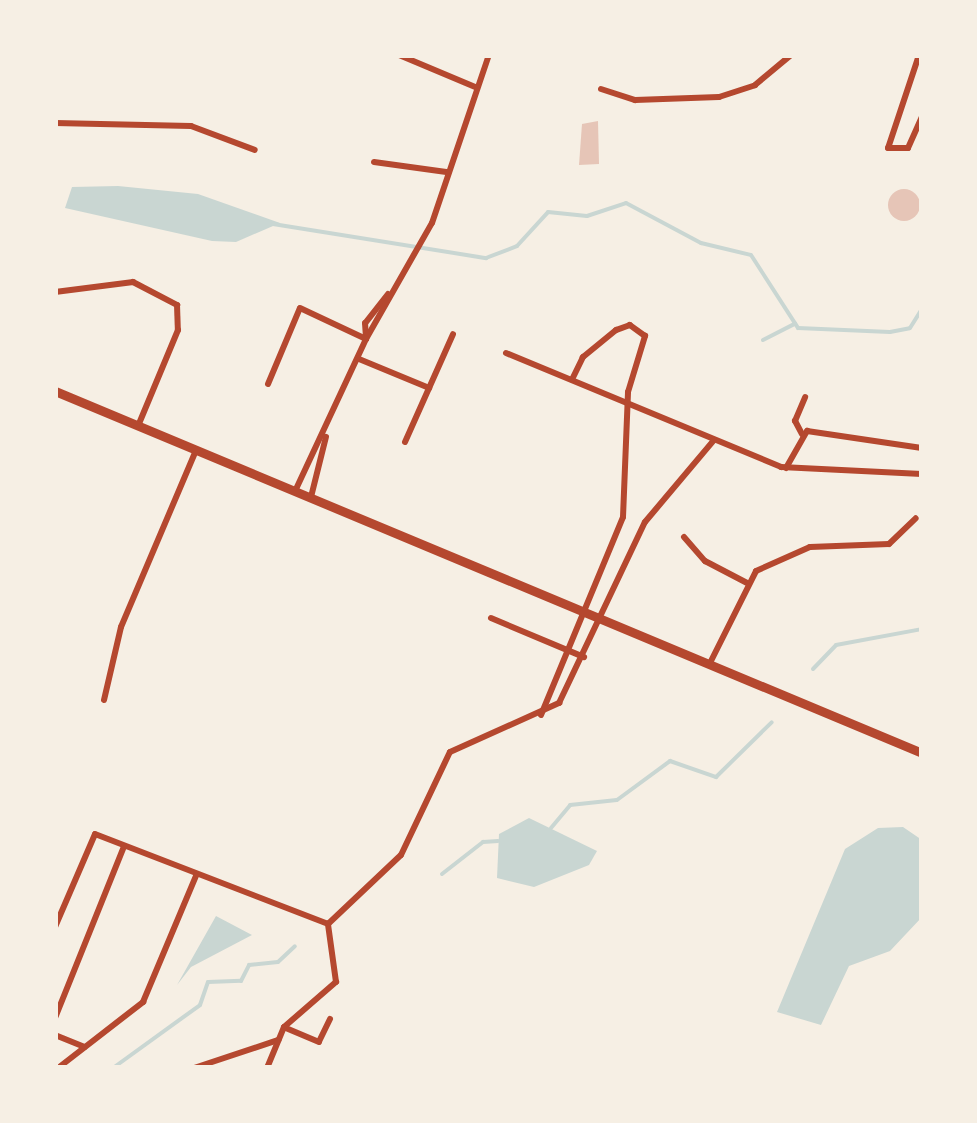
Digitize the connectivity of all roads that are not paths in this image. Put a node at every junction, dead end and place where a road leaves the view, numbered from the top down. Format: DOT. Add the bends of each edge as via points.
graph roads {
  1 [pos="488,55"];
  2 [pos="792,55"];
  3 [pos="920,55"];
  4 [pos="405,56"];
  5 [pos="475,87"];
  6 [pos="602,89"];
  7 [pos="922,117"];
  8 [pos="55,123"];
  9 [pos="254,150"];
  10 [pos="374,162"];
  11 [pos="446,172"];
  12 [pos="55,292"];
  13 [pos="388,294"];
  14 [pos="453,334"];
  15 [pos="366,339"];
  16 [pos="506,353"];
  17 [pos="358,359"];
  18 [pos="572,380"];
  19 [pos="268,384"];
  20 [pos="429,388"];
  21 [pos="55,391"];
  22 [pos="805,396"];
  23 [pos="627,403"];
  24 [pos="138,426"];
  25 [pos="802,434"];
  26 [pos="326,438"];
  27 [pos="714,440"];
  28 [pos="406,442"];
  29 [pos="922,448"];
  30 [pos="196,450"];
  31 [pos="786,468"];
  32 [pos="922,474"];
  33 [pos="295,491"];
  34 [pos="310,497"];
  35 [pos="916,518"];
  36 [pos="684,536"];
  37 [pos="747,583"];
  38 [pos="583,612"];
  39 [pos="491,618"];
  40 [pos="603,620"];
  41 [pos="568,650"];
  42 [pos="584,657"];
  43 [pos="710,665"];
  44 [pos="104,700"];
  45 [pos="541,715"];
  46 [pos="922,754"];
  47 [pos="124,846"];
  48 [pos="196,876"];
  49 [pos="328,924"];
  50 [pos="55,926"];
  51 [pos="55,1018"];
  52 [pos="330,1019"];
  53 [pos="284,1028"];
  54 [pos="55,1035"];
  55 [pos="278,1040"];
  56 [pos="85,1048"];
  57 [pos="58,1068"];
  58 [pos="194,1068"];
  59 [pos="266,1068"];
  1 -- 5 [label="street"];
  2 -- 6 [label="street" via="755,85 719,97 635,100"];
  3 -- 7 [label="street" via="888,148 908,148"];
  4 -- 5 [label="street"];
  5 -- 11 [label="street"];
  8 -- 9 [label="street" via="191,126"];
  10 -- 11 [label="street"];
  11 -- 13 [label="street" via="432,223"];
  12 -- 24 [label="street" via="133,282 177,305 178,330"];
  13 -- 15 [label="street"];
  13 -- 15 [label="street" via="365,323"];
  14 -- 20 [label="street"];
  15 -- 17 [label="street"];
  15 -- 19 [label="street" via="300,308"];
  16 -- 18 [label="street"];
  17 -- 20 [label="street"];
  17 -- 26 [label="street"];
  18 -- 23 [label="street"];
  18 -- 23 [label="street" via="582,357 635,326 646,341"];
  20 -- 28 [label="street"];
  21 -- 24 [label="main road"];
  22 -- 25 [label="street" via="795,421"];
  23 -- 27 [label="street"];
  23 -- 38 [label="street" via="625,510"];
  24 -- 30 [label="main road"];
  25 -- 29 [label="street"];
  25 -- 31 [label="street"];
  26 -- 33 [label="street"];
  26 -- 34 [label="street"];
  27 -- 31 [label="street"];
  27 -- 40 [label="street" via="645,522"];
  30 -- 33 [label="main road"];
  30 -- 44 [label="street" via="115,644"];
  31 -- 32 [label="street"];
  33 -- 34 [label="main road"];
  34 -- 38 [label="main road"];
  35 -- 37 [label="street" via="890,544 810,547"];
  36 -- 37 [label="street" via="705,561"];
  37 -- 43 [label="street"];
  38 -- 40 [label="main road"];
  38 -- 41 [label="street"];
  39 -- 41 [label="street"];
  40 -- 42 [label="street"];
  40 -- 43 [label="main road"];
  41 -- 42 [label="street"];
  41 -- 45 [label="street"];
  42 -- 45 [label="street" via="559,703"];
  43 -- 46 [label="main road"];
  45 -- 49 [label="street" via="450,752 394,865"];
  47 -- 48 [label="street"];
  47 -- 50 [label="street" via="94,834"];
  47 -- 51 [label="street"];
  48 -- 49 [label="street"];
  48 -- 56 [label="street" via="143,1002"];
  49 -- 53 [label="street" via="336,982"];
  52 -- 53 [label="street" via="320,1042"];
  53 -- 55 [label="street"];
  54 -- 56 [label="street"];
  55 -- 58 [label="street"];
  55 -- 59 [label="street"];
  56 -- 57 [label="street"];
}
